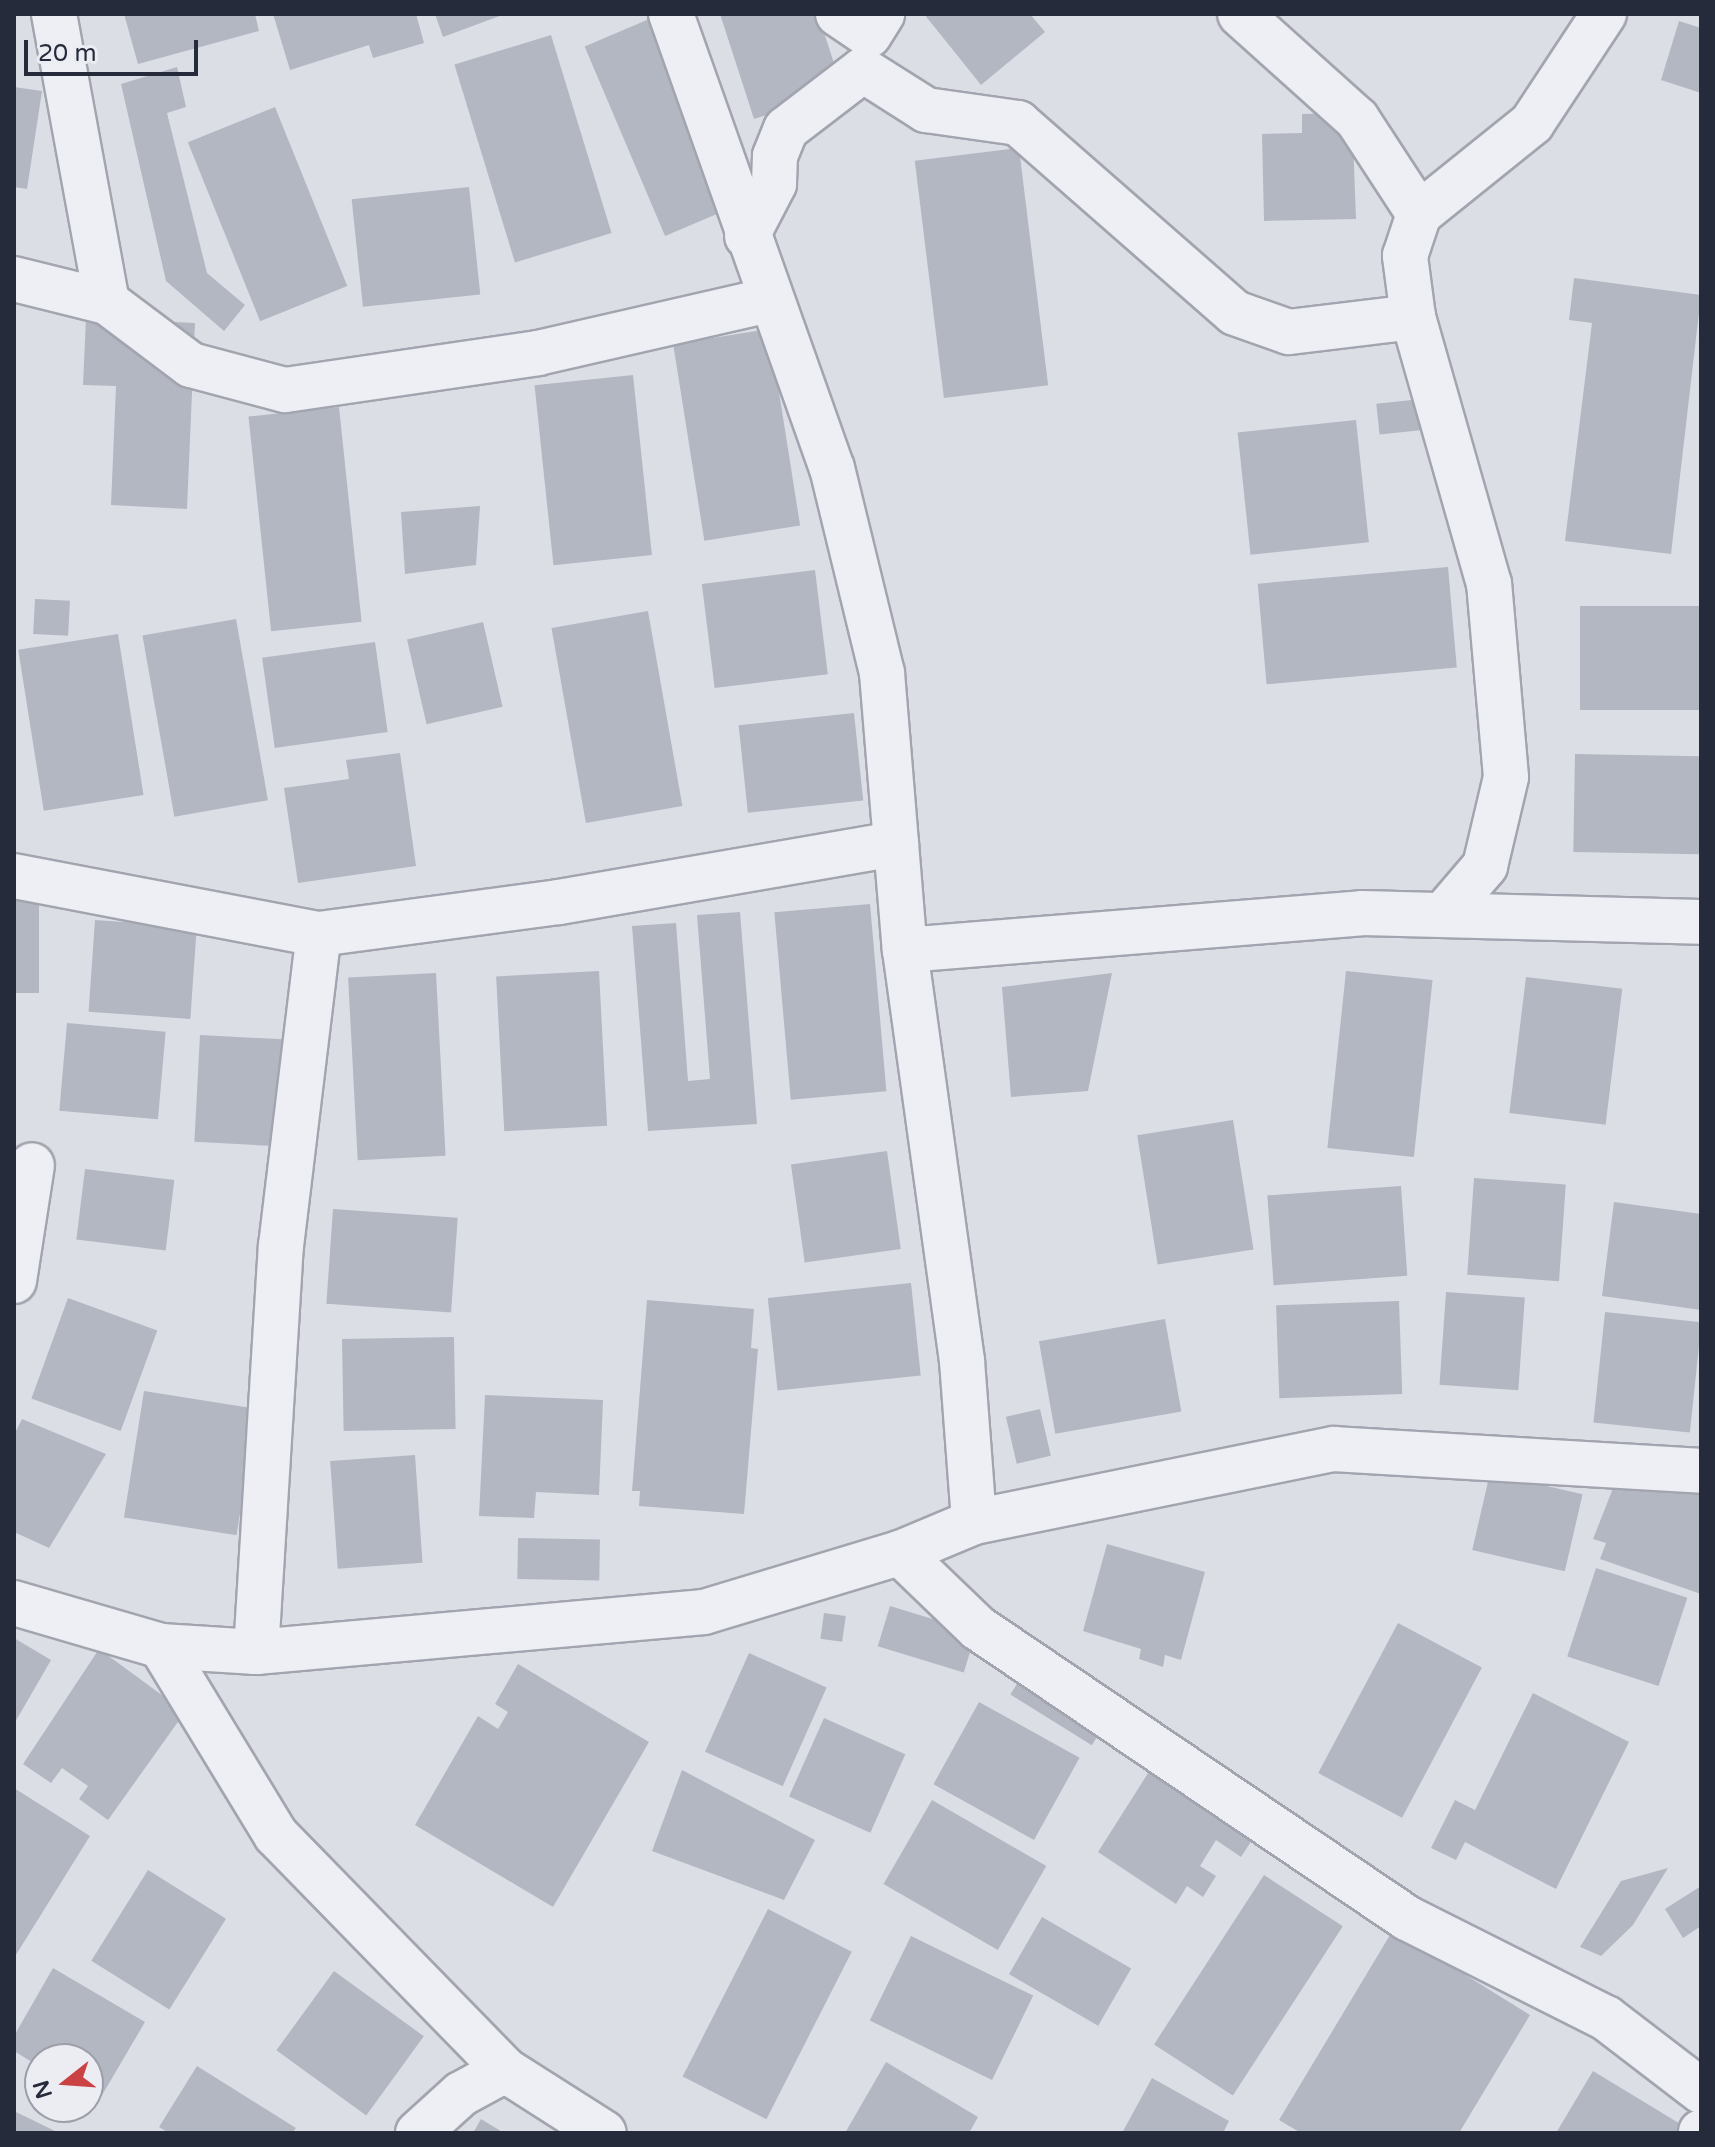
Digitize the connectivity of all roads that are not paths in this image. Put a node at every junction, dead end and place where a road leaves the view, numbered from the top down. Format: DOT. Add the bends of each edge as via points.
graph roads {
  1 [pos="54,14"];
  2 [pos="671,14"];
  3 [pos="838,14"];
  4 [pos="882,14"];
  5 [pos="1240,14"];
  6 [pos="1604,14"];
  7 [pos="1419,214"];
  8 [pos="747,236"];
  9 [pos="14,279"];
  10 [pos="769,300"];
  11 [pos="107,302"];
  12 [pos="1413,317"];
  13 [pos="896,844"];
  14 [pos="14,876"];
  15 [pos="1443,915"];
  16 [pos="1701,922"];
  17 [pos="319,934"];
  18 [pos="905,950"];
  19 [pos="32,1165"];
  20 [pos="14,1281"];
  21 [pos="1701,1471"];
  22 [pos="974,1522"];
  23 [pos="900,1553"];
  24 [pos="14,1603"];
  25 [pos="161,1646"];
  26 [pos="256,1652"];
  27 [pos="505,2070"];
  28 [pos="1701,2091"];
  29 [pos="418,2133"];
  30 [pos="604,2133"];
  1 -- 11 [label="street"];
  2 -- 8 [label="street"];
  3 -- 4 [label="street" via="869,35"];
  5 -- 7 [label="street" via="1357,119"];
  6 -- 7 [label="street" via="1532,123"];
  7 -- 12 [label="street" via="1405,256"];
  8 -- 10 [label="street"];
  8 -- 12 [label="street" via="774,184 775,156 786,129 863,70 926,110 1018,123 1235,313 1289,332"];
  9 -- 11 [label="street"];
  10 -- 11 [label="street" via="538,353 285,390 191,365"];
  10 -- 13 [label="street" via="832,468 882,673"];
  12 -- 15 [label="street" via="1489,584 1506,777 1485,866"];
  13 -- 17 [label="street" via="559,902"];
  13 -- 18 [label="street"];
  14 -- 17 [label="street"];
  15 -- 16 [label="street"];
  15 -- 18 [label="street" via="1362,913"];
  17 -- 26 [label="street" via="281,1246"];
  18 -- 22 [label="street" via="962,1361"];
  19 -- 20 [label="street"];
  21 -- 22 [label="street" via="1334,1449"];
  22 -- 23 [label="street"];
  23 -- 26 [label="street" via="704,1612"];
  23 -- 28 [label="street" via="978,1628 1407,1918 1606,2018"];
  24 -- 25 [label="street"];
  25 -- 26 [label="street"];
  25 -- 27 [label="street" via="276,1835"];
  27 -- 29 [label="street" via="461,2094"];
  27 -- 30 [label="street"];
}
